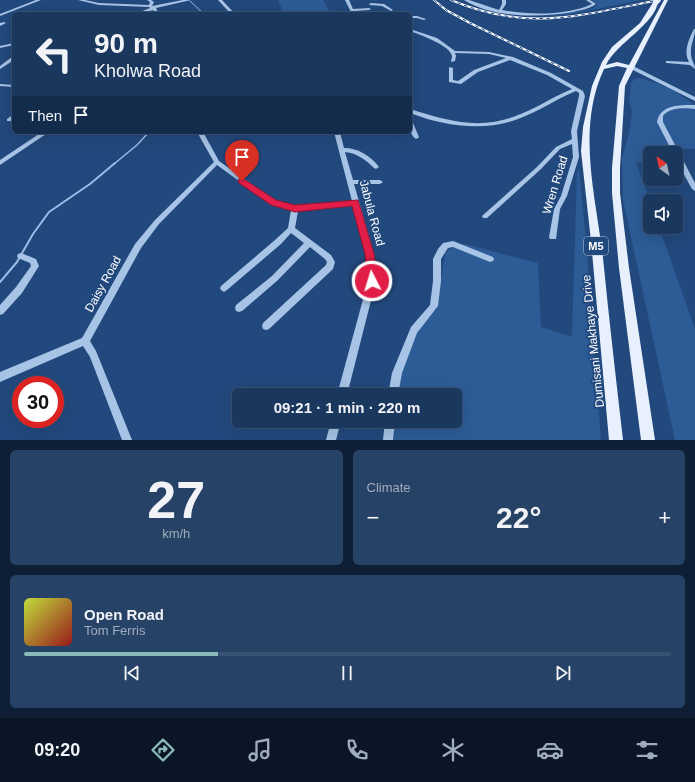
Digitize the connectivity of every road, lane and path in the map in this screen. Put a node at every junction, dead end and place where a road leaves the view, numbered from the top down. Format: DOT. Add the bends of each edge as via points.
graph roads {
  1 [pos="39,0"];
  2 [pos="80,0"];
  3 [pos="149,0"];
  4 [pos="186,0"];
  5 [pos="220,0"];
  6 [pos="347,0"];
  7 [pos="466,0"];
  8 [pos="504,0"];
  9 [pos="588,0"];
  10 [pos="666,0"];
  11 [pos="657,1"];
  12 [pos="372,2"];
  13 [pos="152,7"];
  14 [pos="369,9"];
  15 [pos="391,10"];
  16 [pos="500,11"];
  17 [pos="141,12"];
  18 [pos="156,12"];
  19 [pos="231,12"];
  20 [pos="353,12"];
  21 [pos="367,12"];
  22 [pos="0,15"];
  23 [pos="412,17"];
  24 [pos="424,19"];
  25 [pos="695,30"];
  26 [pos="412,31"];
  27 [pos="12,44"];
  28 [pos="0,47"];
  29 [pos="451,50"];
  30 [pos="611,52"];
  31 [pos="511,58"];
  32 [pos="12,59"];
  33 [pos="453,61"];
  34 [pos="668,62"];
  35 [pos="691,64"];
  36 [pos="631,67"];
  37 [pos="0,68"];
  38 [pos="451,68"];
  39 [pos="602,68"];
  40 [pos="695,68"];
  41 [pos="0,85"];
  42 [pos="12,86"];
  43 [pos="579,90"];
  44 [pos="695,99"];
  45 [pos="695,107"];
  46 [pos="412,112"];
  47 [pos="12,118"];
  48 [pos="9,120"];
  49 [pos="412,128"];
  50 [pos="43,134"];
  51 [pos="201,134"];
  52 [pos="338,134"];
  53 [pos="416,137"];
  54 [pos="575,140"];
  55 [pos="672,146"];
  56 [pos="342,150"];
  57 [pos="373,155"];
  58 [pos="366,158"];
  59 [pos="217,162"];
  60 [pos="0,163"];
  61 [pos="683,166"];
  62 [pos="376,167"];
  63 [pos="350,182"];
  64 [pos="380,182"];
  65 [pos="695,189"];
  66 [pos="355,203"];
  67 [pos="295,209"];
  68 [pos="485,216"];
  69 [pos="291,229"];
  70 [pos="553,237"];
  71 [pos="309,243"];
  72 [pos="21,256"];
  73 [pos="490,259"];
  74 [pos="224,288"];
  75 [pos="239,308"];
  76 [pos="0,311"];
  77 [pos="266,326"];
  78 [pos="85,341"];
  79 [pos="0,377"];
  80 [pos="344,388"];
  81 [pos="394,388"];
  82 [pos="334,428"];
  83 [pos="389,428"];
  84 [pos="127,440"];
  85 [pos="331,440"];
  86 [pos="388,440"];
  87 [pos="616,440"];
  88 [pos="648,440"];
  1 -- 22 [label="street"];
  2 -- 13 [label="street" via="99,4"];
  3 -- 13 [label="street"];
  4 -- 13 [label="street"];
  5 -- 19 [label="street"];
  6 -- 20 [label="street"];
  7 -- 16 [label="street"];
  8 -- 16 [label="street"];
  9 -- 16 [label="street" via="594,4 544,15 520,15"];
  10 -- 36 [label="main road, M5"];
  11 -- 30 [label="main road, Dumisani Makhaye Drive / M5" via="639,27"];
  12 -- 14 [label="street"];
  12 -- 15 [label="street"];
  13 -- 17 [label="street"];
  13 -- 18 [label="street"];
  14 -- 20 [label="street"];
  14 -- 21 [label="street"];
  23 -- 24 [label="street"];
  25 -- 35 [label="street" via="688,50"];
  26 -- 29 [label="street" via="435,39"];
  27 -- 28 [label="street"];
  29 -- 31 [label="street" via="458,53 489,53"];
  29 -- 33 [label="street"];
  30 -- 36 [label="main road"];
  30 -- 39 [label="main road, Dumisani Makhaye Drive / M5"];
  31 -- 38 [label="street" via="476,71 459,83 451,81"];
  31 -- 43 [label="street"];
  32 -- 37 [label="street"];
  34 -- 35 [label="street"];
  35 -- 40 [label="street"];
  36 -- 39 [label="main road" via="617,64"];
  36 -- 44 [label="street"];
  36 -- 88 [label="main road, M5" via="620,98 616,193"];
  39 -- 87 [label="main road, Dumisani Makhaye Drive / M5" via="592,99 585,151"];
  41 -- 42 [label="street"];
  43 -- 46 [label="street" via="497,123 461,124 432,119"];
  43 -- 54 [label="street, Wren Road" via="582,96 574,131"];
  45 -- 55 [label="street" via="672,108 661,116 660,122"];
  47 -- 48 [label="street"];
  49 -- 53 [label="street"];
  50 -- 60 [label="street"];
  51 -- 59 [label="street"];
  52 -- 56 [label="street, Jabula Road"];
  54 -- 68 [label="street" via="558,148 540,168"];
  54 -- 70 [label="street, Wren Road" via="576,157 564,196 557,209"];
  56 -- 58 [label="street" via="353,151"];
  56 -- 63 [label="street, Jabula Road"];
  57 -- 58 [label="street"];
  58 -- 62 [label="street"];
  59 -- 67 [label="street" via="274,203"];
  59 -- 78 [label="street, Daisy Road" via="156,222 138,246"];
  61 -- 65 [label="street"];
  63 -- 64 [label="street"];
  63 -- 66 [label="street, Jabula Road"];
  66 -- 67 [label="street"];
  66 -- 80 [label="street, Jabula Road" via="370,254 372,281"];
  67 -- 69 [label="street"];
  69 -- 71 [label="street"];
  69 -- 74 [label="street"];
  71 -- 75 [label="street" via="275,278"];
  71 -- 77 [label="street" via="328,257 330,267"];
  72 -- 76 [label="street" via="33,261 34,266 19,290"];
  73 -- 81 [label="street" via="453,244 446,245 441,251 437,259 434,306 414,330 397,373"];
  78 -- 79 [label="street"];
  78 -- 84 [label="street" via="93,354"];
  82 -- 85 [label="street"];
  83 -- 86 [label="street"];
}
